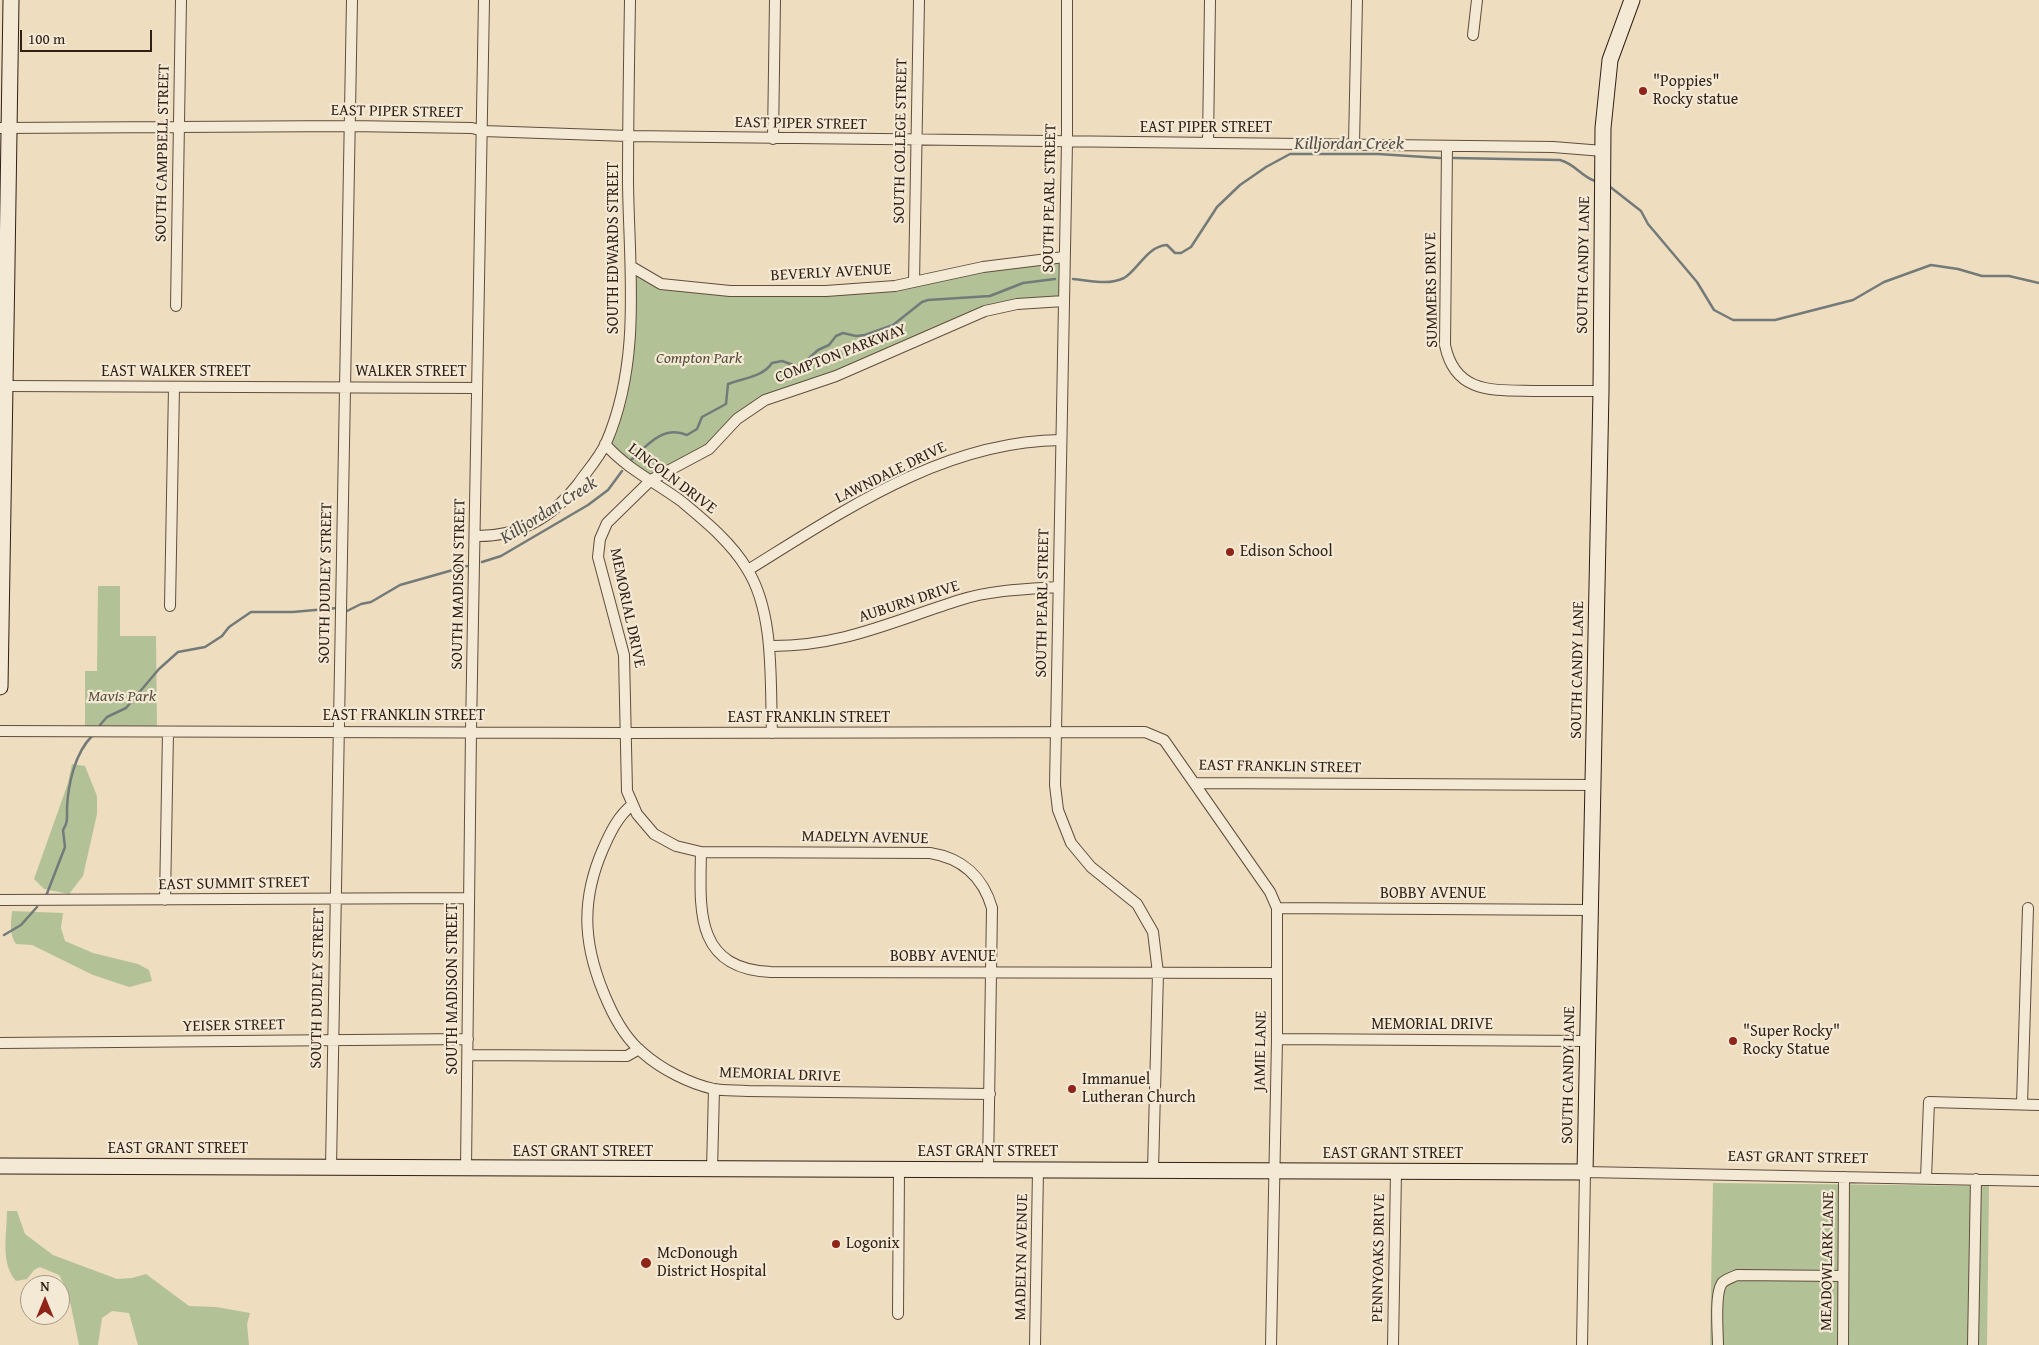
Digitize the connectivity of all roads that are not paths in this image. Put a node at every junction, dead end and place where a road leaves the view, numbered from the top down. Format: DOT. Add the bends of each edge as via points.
graph roads {
  1 [pos="11,0"];
  2 [pos="181,0"];
  3 [pos="352,0"];
  4 [pos="484,0"];
  5 [pos="630,0"];
  6 [pos="775,0"];
  7 [pos="919,0"];
  8 [pos="1067,0"];
  9 [pos="1210,0"];
  10 [pos="1357,0"];
  11 [pos="1477,0"];
  12 [pos="1632,0"];
  13 [pos="1473,35"];
  14 [pos="179,126"];
  15 [pos="350,126"];
  16 [pos="4,128"];
  17 [pos="483,132"];
  18 [pos="628,136"];
  19 [pos="773,139"];
  20 [pos="916,141"];
  21 [pos="1067,142"];
  22 [pos="1208,142"];
  23 [pos="1354,144"];
  24 [pos="1447,147"];
  25 [pos="1603,151"];
  26 [pos="1064,257"];
  27 [pos="632,267"];
  28 [pos="914,282"];
  29 [pos="3,291"];
  30 [pos="1064,301"];
  31 [pos="176,306"];
  32 [pos="7,386"];
  33 [pos="174,387"];
  34 [pos="345,387"];
  35 [pos="476,388"];
  36 [pos="1601,391"];
  37 [pos="1061,440"];
  38 [pos="605,444"];
  39 [pos="3,453"];
  40 [pos="651,480"];
  41 [pos="475,536"];
  42 [pos="748,570"];
  43 [pos="1058,587"];
  44 [pos="170,606"];
  45 [pos="769,646"];
  46 [pos="0,687"];
  47 [pos="0,731"];
  48 [pos="338,731"];
  49 [pos="471,731"];
  50 [pos="168,732"];
  51 [pos="627,733"];
  52 [pos="772,733"];
  53 [pos="1056,733"];
  54 [pos="1194,783"];
  55 [pos="1593,785"];
  56 [pos="632,805"];
  57 [pos="701,852"];
  58 [pos="334,897"];
  59 [pos="469,898"];
  60 [pos="0,900"];
  61 [pos="165,900"];
  62 [pos="1277,908"];
  63 [pos="2028,908"];
  64 [pos="1590,910"];
  65 [pos="992,972"];
  66 [pos="1158,973"];
  67 [pos="1277,973"];
  68 [pos="468,1039"];
  69 [pos="1277,1039"];
  70 [pos="333,1040"];
  71 [pos="1587,1041"];
  72 [pos="0,1043"];
  73 [pos="639,1049"];
  74 [pos="468,1055"];
  75 [pos="714,1088"];
  76 [pos="990,1094"];
  77 [pos="2022,1104"];
  78 [pos="2039,1105"];
  79 [pos="0,1166"];
  80 [pos="331,1167"];
  81 [pos="466,1168"];
  82 [pos="988,1169"];
  83 [pos="712,1170"];
  84 [pos="899,1170"];
  85 [pos="1038,1170"];
  86 [pos="1153,1170"];
  87 [pos="1274,1171"];
  88 [pos="1396,1172"];
  89 [pos="1585,1172"];
  90 [pos="1844,1177"];
  91 [pos="1926,1178"];
  92 [pos="1976,1179"];
  93 [pos="2039,1181"];
  94 [pos="1843,1276"];
  95 [pos="898,1314"];
  96 [pos="1035,1345"];
  97 [pos="1271,1345"];
  98 [pos="1393,1345"];
  99 [pos="1582,1345"];
  100 [pos="1718,1345"];
  101 [pos="1843,1345"];
  102 [pos="1973,1345"];
  1 -- 16 [label="main road"];
  2 -- 14 [label="street, SOUTH CAMPBELL STREET"];
  3 -- 15 [label="street, SOUTH DUDLEY STREET"];
  4 -- 17 [label="street, SOUTH MADISON STREET"];
  5 -- 18 [label="street, SOUTH EDWARDS STREET"];
  6 -- 19 [label="street"];
  7 -- 20 [label="street, SOUTH COLLEGE STREET"];
  8 -- 21 [label="street, SOUTH PEARL STREET"];
  9 -- 22 [label="street"];
  10 -- 23 [label="street"];
  11 -- 13 [label="street"];
  12 -- 25 [label="main road, SOUTH CANDY LANE" via="1610,60"];
  14 -- 15 [label="street, EAST PIPER STREET"];
  14 -- 16 [label="street, EAST PIPER STREET"];
  14 -- 31 [label="street, SOUTH CAMPBELL STREET"];
  15 -- 17 [label="street, EAST PIPER STREET" via="472,128"];
  15 -- 34 [label="street, SOUTH DUDLEY STREET"];
  16 -- 29 [label="main road"];
  17 -- 18 [label="street, EAST PIPER STREET"];
  17 -- 35 [label="street, SOUTH MADISON STREET"];
  18 -- 19 [label="street, EAST PIPER STREET"];
  18 -- 27 [label="street, SOUTH EDWARDS STREET"];
  19 -- 20 [label="street, EAST PIPER STREET"];
  20 -- 21 [label="street, EAST PIPER STREET"];
  20 -- 28 [label="street, SOUTH COLLEGE STREET"];
  21 -- 22 [label="street, EAST PIPER STREET"];
  21 -- 26 [label="street, SOUTH PEARL STREET"];
  22 -- 23 [label="street, EAST PIPER STREET"];
  23 -- 24 [label="street, EAST PIPER STREET"];
  24 -- 25 [label="street, EAST PIPER STREET" via="1553,147"];
  24 -- 36 [label="street, SUMMERS DRIVE" via="1445,346 1452,365 1465,380 1491,390"];
  25 -- 36 [label="main road, SOUTH CANDY LANE"];
  26 -- 28 [label="street, BEVERLY AVENUE" via="983,267"];
  26 -- 30 [label="street, SOUTH PEARL STREET"];
  27 -- 28 [label="street, BEVERLY AVENUE" via="661,284 730,290 849,290"];
  27 -- 38 [label="street, SOUTH EDWARDS STREET" via="625,376"];
  29 -- 32 [label="main road"];
  30 -- 37 [label="street, SOUTH PEARL STREET"];
  30 -- 40 [label="street, COMPTON PARKWAY" via="1034,302 985,312 836,376 765,400 742,416 709,449"];
  32 -- 33 [label="street, EAST WALKER STREET"];
  32 -- 39 [label="main road"];
  33 -- 34 [label="street, EAST WALKER STREET"];
  33 -- 44 [label="street"];
  34 -- 35 [label="street, WALKER STREET"];
  34 -- 48 [label="street, SOUTH DUDLEY STREET"];
  35 -- 41 [label="street, SOUTH MADISON STREET"];
  36 -- 55 [label="main road, SOUTH CANDY LANE"];
  37 -- 42 [label="street, LAWNDALE DRIVE" via="1004,445 942,462 863,501"];
  37 -- 43 [label="street, SOUTH PEARL STREET"];
  38 -- 40 [label="street, LINCOLN DRIVE" via="624,464"];
  38 -- 41 [label="street, SOUTH EDWARDS STREET" via="568,497 547,516 528,527 507,533"];
  39 -- 46 [label="main road"];
  40 -- 42 [label="street, LINCOLN DRIVE" via="718,533"];
  40 -- 51 [label="street, MEMORIAL DRIVE" via="607,522 598,548 624,655"];
  41 -- 49 [label="street, SOUTH MADISON STREET"];
  42 -- 45 [label="street, LINCOLN DRIVE" via="764,613"];
  43 -- 45 [label="street, AUBURN DRIVE" via="962,599 843,639"];
  43 -- 53 [label="street, SOUTH PEARL STREET"];
  45 -- 52 [label="street, LINCOLN DRIVE"];
  47 -- 50 [label="street, EAST FRANKLIN STREET"];
  48 -- 49 [label="street, EAST FRANKLIN STREET"];
  48 -- 50 [label="street, EAST FRANKLIN STREET"];
  48 -- 58 [label="street, SOUTH DUDLEY STREET"];
  49 -- 51 [label="street, EAST FRANKLIN STREET"];
  49 -- 59 [label="street, SOUTH MADISON STREET"];
  50 -- 61 [label="street"];
  51 -- 52 [label="street, EAST FRANKLIN STREET"];
  51 -- 56 [label="street, MADELYN AVENUE" via="627,791"];
  52 -- 53 [label="street, EAST FRANKLIN STREET"];
  53 -- 54 [label="street, EAST FRANKLIN STREET" via="1145,732 1155,735 1167,744"];
  53 -- 66 [label="street, SOUTH PEARL STREET" via="1055,791 1066,834 1091,867 1124,891 1143,912 1153,932"];
  54 -- 55 [label="street, EAST FRANKLIN STREET"];
  54 -- 62 [label="street, JAMIE LANE" via="1270,892"];
  55 -- 64 [label="main road, SOUTH CANDY LANE"];
  56 -- 57 [label="street, MADELYN AVENUE" via="645,825 664,841"];
  56 -- 73 [label="street, MEMORIAL DRIVE" via="619,818 599,858 589,893 587,926 597,979 620,1025"];
  57 -- 65 [label="street, MADELYN AVENUE" via="930,853 951,858 978,878 989,898 992,908"];
  57 -- 65 [label="street, BOBBY AVENUE" via="702,921 711,942 737,965 771,972"];
  58 -- 59 [label="street, EAST SUMMIT STREET"];
  58 -- 61 [label="street, EAST SUMMIT STREET"];
  58 -- 70 [label="street, SOUTH DUDLEY STREET"];
  59 -- 68 [label="street, SOUTH MADISON STREET"];
  60 -- 61 [label="street, EAST SUMMIT STREET"];
  62 -- 64 [label="street, BOBBY AVENUE"];
  62 -- 67 [label="street, JAMIE LANE"];
  63 -- 77 [label="street"];
  64 -- 71 [label="main road, SOUTH CANDY LANE"];
  65 -- 66 [label="street, BOBBY AVENUE"];
  65 -- 76 [label="street, MADELYN AVENUE"];
  66 -- 67 [label="street, BOBBY AVENUE"];
  66 -- 86 [label="street, SOUTH PEARL STREET"];
  67 -- 69 [label="street, JAMIE LANE"];
  68 -- 70 [label="street, YEISER STREET"];
  68 -- 74 [label="street, SOUTH MADISON STREET"];
  69 -- 71 [label="street, MEMORIAL DRIVE"];
  69 -- 87 [label="street, JAMIE LANE"];
  70 -- 72 [label="street, YEISER STREET"];
  70 -- 80 [label="street, SOUTH DUDLEY STREET"];
  71 -- 89 [label="main road, SOUTH CANDY LANE"];
  73 -- 74 [label="street" via="627,1056"];
  73 -- 75 [label="street, MEMORIAL DRIVE" via="673,1072"];
  74 -- 81 [label="street, SOUTH MADISON STREET"];
  75 -- 76 [label="street, MEMORIAL DRIVE"];
  75 -- 83 [label="street"];
  76 -- 82 [label="street, MADELYN AVENUE"];
  77 -- 78 [label="street"];
  77 -- 91 [label="street" via="1929,1102"];
  79 -- 80 [label="main road, EAST GRANT STREET"];
  80 -- 81 [label="main road, EAST GRANT STREET"];
  81 -- 83 [label="main road, EAST GRANT STREET"];
  82 -- 84 [label="main road, EAST GRANT STREET"];
  82 -- 85 [label="main road, EAST GRANT STREET"];
  83 -- 84 [label="main road, EAST GRANT STREET"];
  84 -- 95 [label="street"];
  85 -- 86 [label="main road, EAST GRANT STREET"];
  85 -- 96 [label="street, MADELYN AVENUE"];
  86 -- 87 [label="main road, EAST GRANT STREET"];
  87 -- 88 [label="main road, EAST GRANT STREET"];
  87 -- 97 [label="street, JAMIE LANE"];
  88 -- 89 [label="main road, EAST GRANT STREET"];
  88 -- 98 [label="street, PENNYOAKS DRIVE"];
  89 -- 90 [label="street, EAST GRANT STREET"];
  89 -- 99 [label="street, SOUTH CANDY LANE"];
  90 -- 91 [label="street, EAST GRANT STREET"];
  90 -- 94 [label="street, MEADOWLARK LANE"];
  91 -- 92 [label="street, EAST GRANT STREET"];
  92 -- 93 [label="street, EAST GRANT STREET"];
  92 -- 102 [label="street"];
  94 -- 100 [label="street" via="1738,1275 1730,1278 1722,1283 1718,1293"];
  94 -- 101 [label="street, MEADOWLARK LANE"];
}
